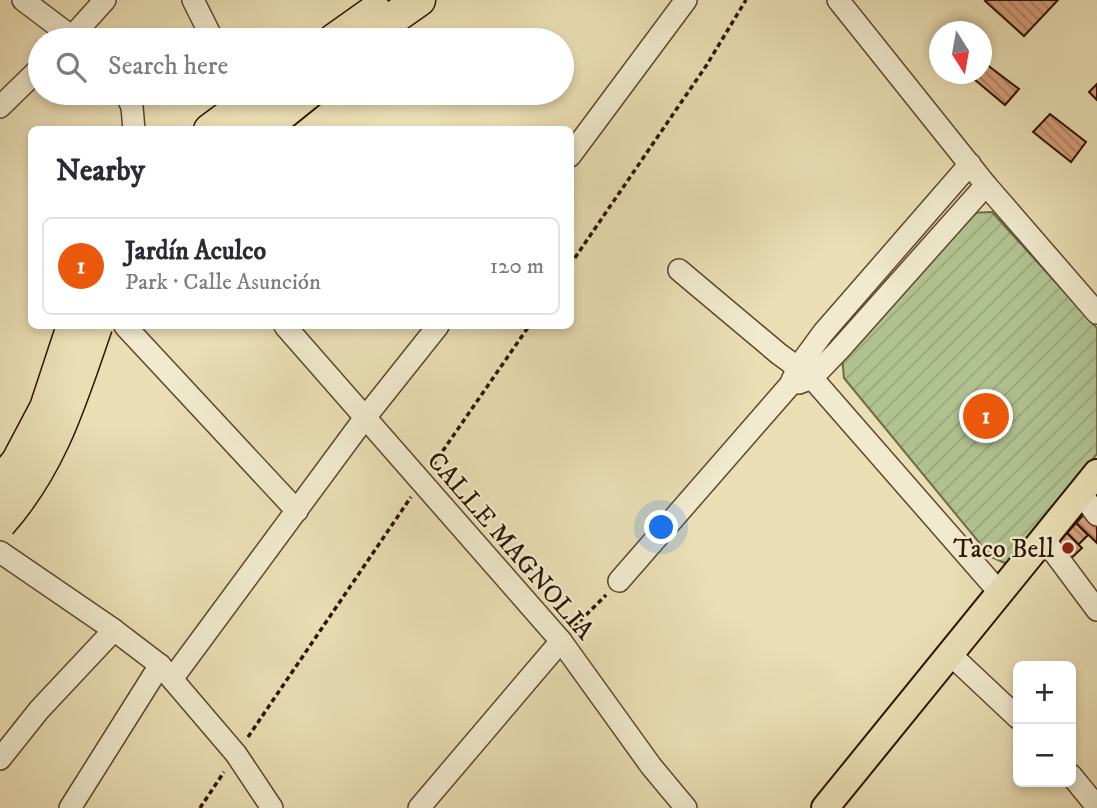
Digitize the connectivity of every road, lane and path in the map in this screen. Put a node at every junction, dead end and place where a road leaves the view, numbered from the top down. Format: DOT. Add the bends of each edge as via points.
graph roads {
  1 [pos="23,0"];
  2 [pos="105,0"];
  3 [pos="193,0"];
  4 [pos="419,0"];
  5 [pos="436,0"];
  6 [pos="686,0"];
  7 [pos="746,0"];
  8 [pos="838,0"];
  9 [pos="372,1"];
  10 [pos="58,28"];
  11 [pos="81,28"];
  12 [pos="207,28"];
  13 [pos="335,28"];
  14 [pos="346,28"];
  15 [pos="379,28"];
  16 [pos="398,28"];
  17 [pos="28,80"];
  18 [pos="131,105"];
  19 [pos="234,105"];
  20 [pos="236,105"];
  21 [pos="271,105"];
  22 [pos="297,105"];
  23 [pos="0,107"];
  24 [pos="134,126"];
  25 [pos="207,126"];
  26 [pos="214,126"];
  27 [pos="243,126"];
  28 [pos="272,126"];
  29 [pos="574,151"];
  30 [pos="970,164"];
  31 [pos="986,185"];
  32 [pos="574,259"];
  33 [pos="679,270"];
  34 [pos="1097,313"];
  35 [pos="64,329"];
  36 [pos="72,329"];
  37 [pos="92,329"];
  38 [pos="94,329"];
  39 [pos="102,329"];
  40 [pos="128,329"];
  41 [pos="288,329"];
  42 [pos="436,329"];
  43 [pos="527,329"];
  44 [pos="89,362"];
  45 [pos="800,377"];
  46 [pos="44,386"];
  47 [pos="78,396"];
  48 [pos="364,419"];
  49 [pos="0,474"];
  50 [pos="427,474"];
  51 [pos="1089,483"];
  52 [pos="0,484"];
  53 [pos="414,493"];
  54 [pos="297,511"];
  55 [pos="1097,515"];
  56 [pos="0,525"];
  57 [pos="1044,539"];
  58 [pos="0,552"];
  59 [pos="619,581"];
  60 [pos="1000,593"];
  61 [pos="1097,610"];
  62 [pos="114,630"];
  63 [pos="561,641"];
  64 [pos="951,654"];
  65 [pos="166,672"];
  66 [pos="1013,713"];
  67 [pos="243,744"];
  68 [pos="0,759"];
  69 [pos="225,770"];
  70 [pos="1076,781"];
  71 [pos="1097,807"];
  72 [pos="70,808"];
  73 [pos="200,808"];
  74 [pos="272,808"];
  75 [pos="419,808"];
  76 [pos="686,808"];
  77 [pos="825,808"];
  1 -- 10 [label="street"];
  2 -- 11 [label="street"];
  3 -- 12 [label="street"];
  4 -- 15 [label="highway"];
  5 -- 16 [label="main road"];
  6 -- 29 [label="street"];
  7 -- 32 [label="path"];
  8 -- 30 [label="street"];
  9 -- 13 [label="main road"];
  9 -- 14 [label="highway"];
  17 -- 23 [label="street"];
  18 -- 24 [label="street"];
  19 -- 25 [label="main road"];
  20 -- 26 [label="highway"];
  21 -- 27 [label="highway"];
  22 -- 28 [label="main road"];
  30 -- 31 [label="street"];
  30 -- 45 [label="street" via="824,333"];
  31 -- 34 [label="street"];
  31 -- 45 [label="street"];
  33 -- 45 [label="street"];
  35 -- 46 [label="main road"];
  36 -- 52 [label="highway, bridge" via="46,408"];
  37 -- 44 [label="main road"];
  38 -- 56 [label="highway, bridge" via="65,415 36,476"];
  39 -- 44 [label="main road"];
  40 -- 54 [label="street"];
  41 -- 48 [label="street, CALLE MAGNOLIA"];
  42 -- 48 [label="street"];
  43 -- 50 [label="path"];
  44 -- 47 [label="main road"];
  45 -- 59 [label="street"];
  45 -- 60 [label="street"];
  46 -- 47 [label="main road" via="60,381"];
  46 -- 49 [label="main road"];
  47 -- 56 [label="main road" via="37,482"];
  48 -- 54 [label="street"];
  48 -- 63 [label="street, CALLE MAGNOLIA"];
  51 -- 55 [label="street"];
  51 -- 57 [label="main road"];
  53 -- 67 [label="path"];
  54 -- 65 [label="street"];
  57 -- 60 [label="main road"];
  57 -- 61 [label="street"];
  58 -- 62 [label="street"];
  59 -- 63 [label="path"];
  60 -- 64 [label="main road"];
  62 -- 65 [label="street"];
  62 -- 68 [label="street"];
  63 -- 75 [label="street"];
  63 -- 76 [label="street, CALLE MAGNOLIA"];
  64 -- 66 [label="street"];
  64 -- 77 [label="main road"];
  65 -- 72 [label="street"];
  65 -- 74 [label="street" via="236,754"];
  69 -- 73 [label="path"];
  70 -- 71 [label="street"];
}
